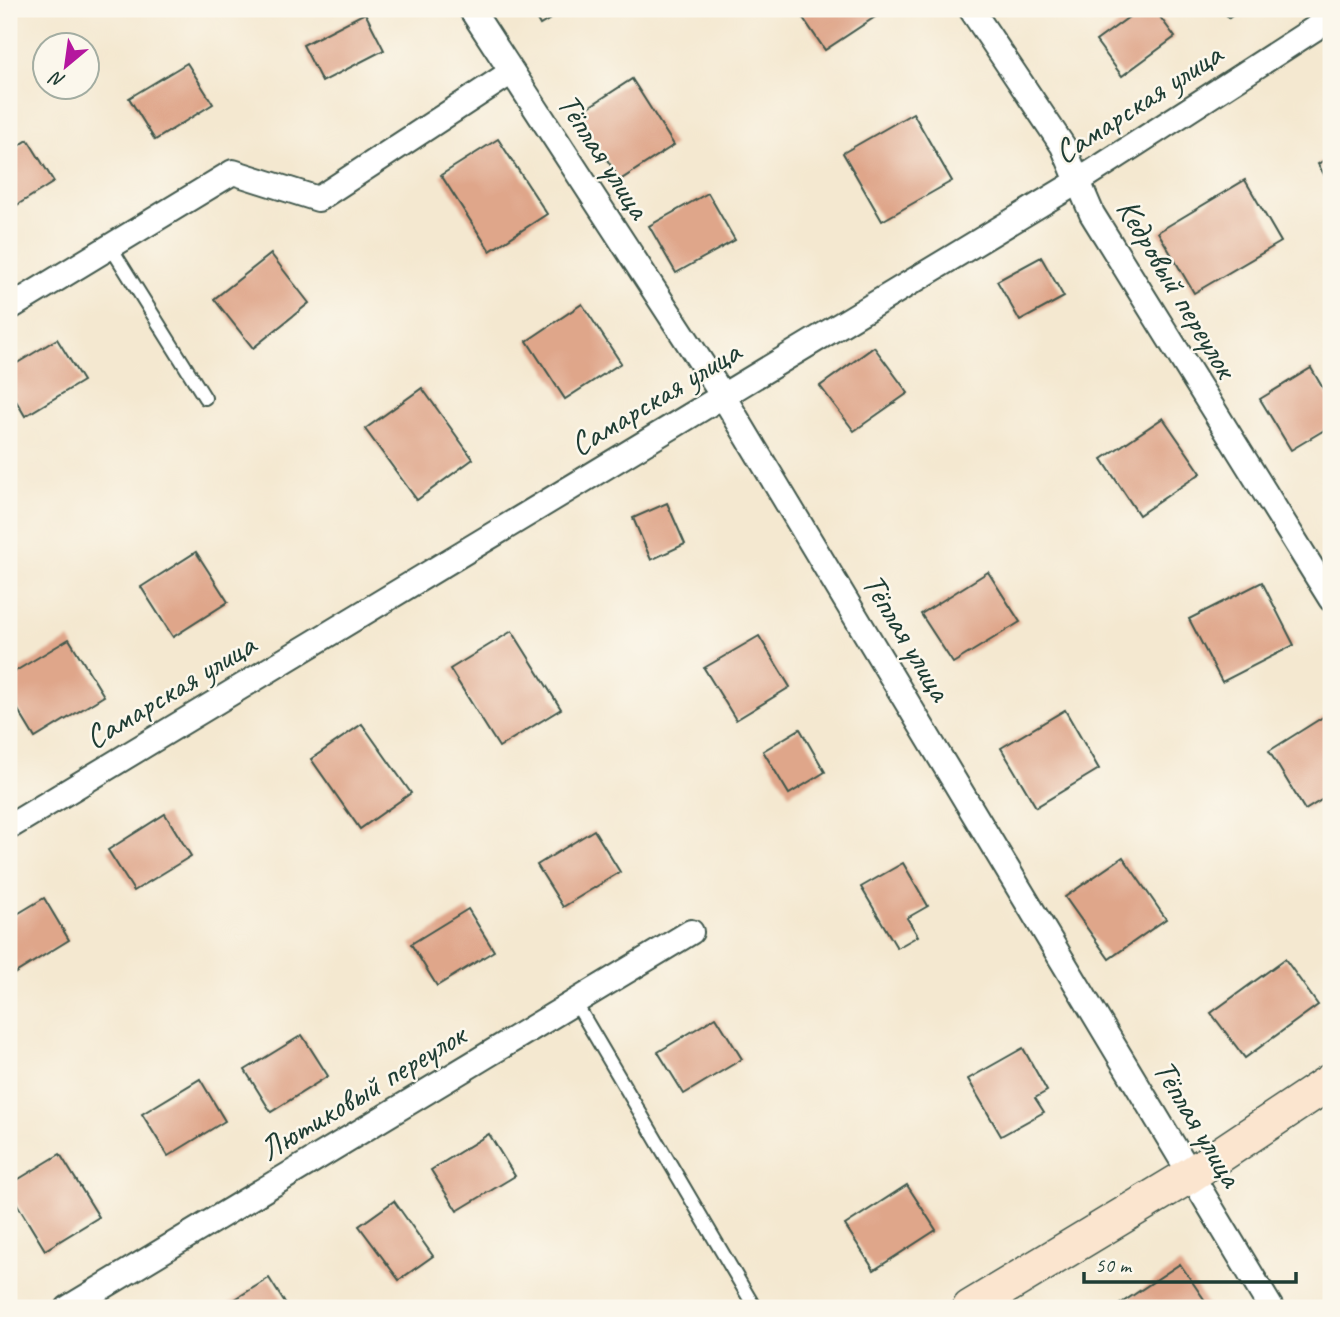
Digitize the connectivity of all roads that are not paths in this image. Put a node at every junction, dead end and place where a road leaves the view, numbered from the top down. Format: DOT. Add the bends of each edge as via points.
graph roads {
  1 [pos="471,9"];
  2 [pos="971,9"];
  3 [pos="1331,18"];
  4 [pos="510,73"];
  5 [pos="1077,182"];
  6 [pos="110,246"];
  7 [pos="9,308"];
  8 [pos="723,396"];
  9 [pos="205,398"];
  10 [pos="1331,599"];
  11 [pos="9,827"];
  12 [pos="691,932"];
  13 [pos="575,1002"];
  14 [pos="1331,1082"];
  15 [pos="1190,1175"];
  16 [pos="68,1308"];
  17 [pos="755,1308"];
  18 [pos="970,1308"];
  19 [pos="1271,1308"];
  1 -- 4 [label="street, Тёплая улица"];
  2 -- 5 [label="street, Кедровый переулок" via="1063,146"];
  3 -- 5 [label="street, Самарская улица"];
  4 -- 6 [label="street" via="318,199 233,172"];
  4 -- 8 [label="street, Тёплая улица"];
  5 -- 8 [label="street, Самарская улица"];
  5 -- 10 [label="street, Кедровый переулок" via="1092,214"];
  6 -- 7 [label="street"];
  6 -- 9 [label="lane"];
  8 -- 11 [label="street, Самарская улица"];
  8 -- 15 [label="street, Тёплая улица"];
  12 -- 13 [label="street, Лютиковый переулок"];
  13 -- 16 [label="street, Лютиковый переулок"];
  13 -- 17 [label="lane"];
  14 -- 15 [label="street"];
  15 -- 18 [label="street"];
  15 -- 19 [label="street, Тёплая улица"];
}
